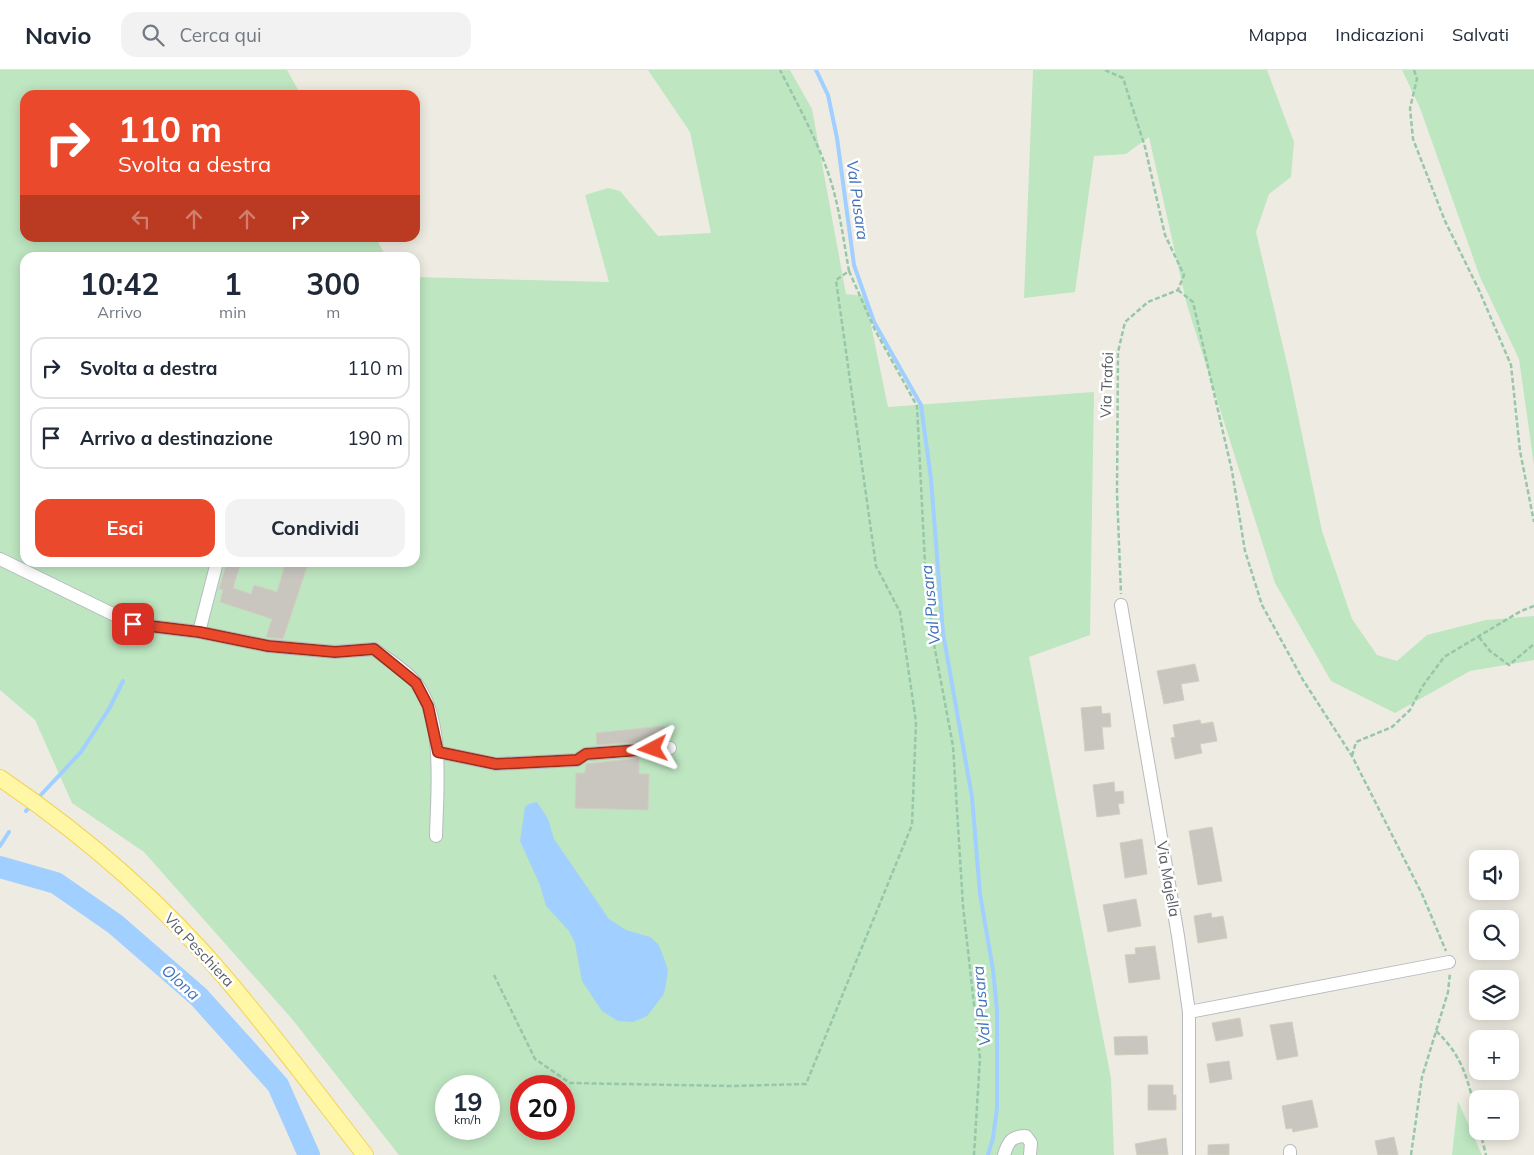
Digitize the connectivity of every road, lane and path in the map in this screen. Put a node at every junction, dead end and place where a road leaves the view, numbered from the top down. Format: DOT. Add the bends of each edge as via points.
graph roads {
  1 [pos="780,70"];
  2 [pos="1105,70"];
  3 [pos="1414,70"];
  4 [pos="849,271"];
  5 [pos="1178,290"];
  6 [pos="1534,522"];
  7 [pos="0,558"];
  8 [pos="216,567"];
  9 [pos="1121,605"];
  10 [pos="1534,606"];
  11 [pos="199,632"];
  12 [pos="1479,637"];
  13 [pos="1534,644"];
  14 [pos="670,748"];
  15 [pos="438,752"];
  16 [pos="1352,756"];
  17 [pos="0,778"];
  18 [pos="436,836"];
  19 [pos="1449,962"];
  20 [pos="494,975"];
  21 [pos="1189,1012"];
  22 [pos="1436,1031"];
  23 [pos="1470,1090"];
  24 [pos="1482,1140"];
  25 [pos="365,1155"];
  26 [pos="974,1155"];
  27 [pos="1004,1155"];
  28 [pos="1030,1155"];
  29 [pos="1188,1155"];
  30 [pos="1411,1155"];
  31 [pos="1486,1155"];
  1 -- 4 [label="path" via="832,184"];
  2 -- 5 [label="path" via="1123,78 1145,147 1164,235 1184,275"];
  3 -- 6 [label="path" via="1417,79 1410,108 1413,139 1445,221 1511,365 1520,451"];
  4 -- 20 [label="path" via="836,280 866,503 876,566 900,612 916,722 912,825 806,1084 570,1083 535,1059"];
  4 -- 26 [label="path" via="875,330 917,406 925,564 933,639 953,746 963,906 980,1058"];
  5 -- 9 [label="path, Via Trafoi" via="1148,302 1125,322 1118,352 1117,493"];
  5 -- 16 [label="path" via="1193,302 1232,471 1246,551 1262,605 1303,680"];
  7 -- 11 [label="street" via="133,624"];
  8 -- 11 [label="street"];
  9 -- 21 [label="street, Via Majella"];
  10 -- 12 [label="path"];
  11 -- 15 [label="street" via="268,646 335,652 374,649 416,683 428,706"];
  12 -- 13 [label="path" via="1490,651 1509,665"];
  12 -- 16 [label="path" via="1444,656 1410,710 1392,727 1356,742"];
  14 -- 15 [label="street" via="586,754 577,760 496,764"];
  15 -- 18 [label="street"];
  16 -- 19 [label="path" via="1422,894"];
  17 -- 25 [label="main road, Via Peschiera" via="82,840 155,903 228,981"];
  19 -- 21 [label="street"];
  19 -- 22 [label="path" via="1448,992"];
  21 -- 29 [label="street, Via Majella"];
  22 -- 23 [label="path" via="1452,1046 1464,1068"];
  22 -- 30 [label="path" via="1422,1077"];
  24 -- 31 [label="path"];
  27 -- 28 [label="street" via="1009,1141 1017,1136 1026,1136 1031,1143"];
}
